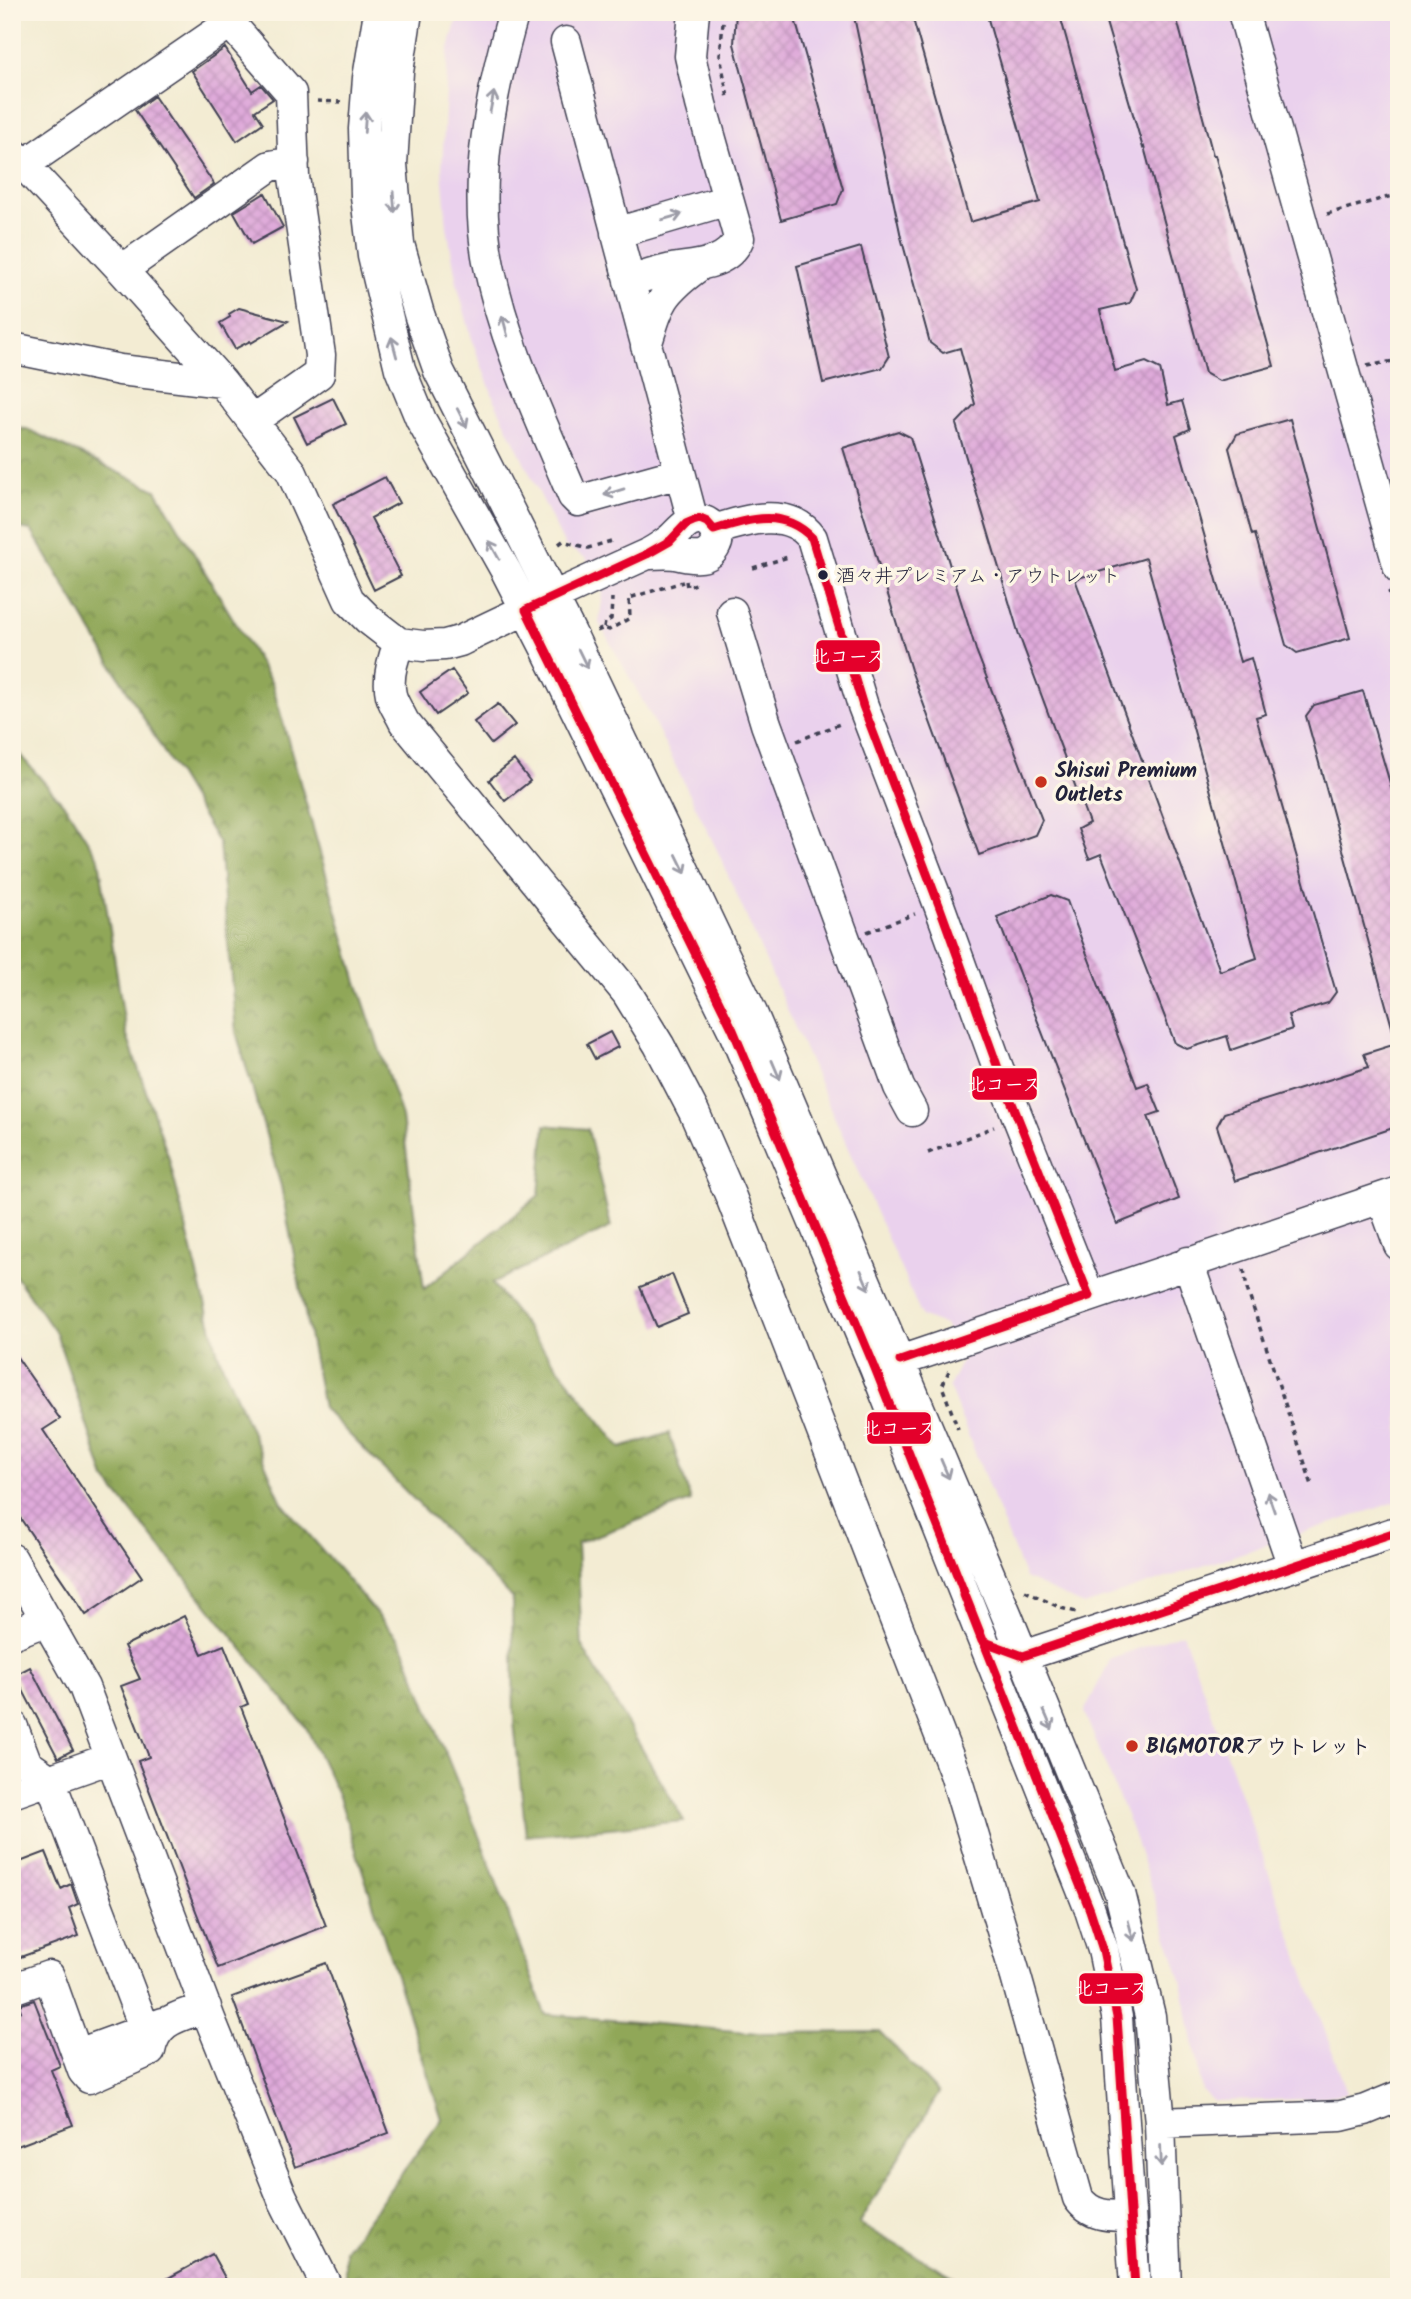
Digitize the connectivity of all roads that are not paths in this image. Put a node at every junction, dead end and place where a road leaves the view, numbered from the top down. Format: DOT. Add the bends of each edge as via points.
graph roads {
  1 [pos="379,12"];
  2 [pos="407,12"];
  3 [pos="514,12"];
  4 [pos="694,12"];
  5 [pos="1243,12"];
  6 [pos="566,42"];
  7 [pos="19,158"];
  8 [pos="294,162"];
  9 [pos="729,200"];
  10 [pos="616,233"];
  11 [pos="699,266"];
  12 [pos="122,270"];
  13 [pos="629,281"];
  14 [pos="646,347"];
  15 [pos="12,348"];
  16 [pos="222,382"];
  17 [pos="252,421"];
  18 [pos="679,473"];
  19 [pos="704,525"];
  20 [pos="1399,568"];
  21 [pos="539,604"];
  22 [pos="732,612"];
  23 [pos="399,643"];
  24 [pos="912,1111"];
  25 [pos="1391,1195"];
  26 [pos="1399,1245"];
  27 [pos="1188,1262"];
  28 [pos="1089,1296"];
  29 [pos="900,1361"];
  30 [pos="1399,1531"];
  31 [pos="12,1559"];
  32 [pos="1293,1566"];
  33 [pos="47,1620"];
  34 [pos="12,1633"];
  35 [pos="982,1641"];
  36 [pos="1023,1656"];
  37 [pos="12,1725"];
  38 [pos="1019,1728"];
  39 [pos="111,1758"];
  40 [pos="50,1780"];
  41 [pos="12,1793"];
  42 [pos="12,1989"];
  43 [pos="206,2007"];
  44 [pos="154,2027"];
  45 [pos="1399,2096"];
  46 [pos="1160,2123"];
  47 [pos="1130,2215"];
  48 [pos="327,2287"];
  49 [pos="1135,2287"];
  50 [pos="1166,2287"];
  21 -- 1 [label="street, one-way" via="421,420 400,369 373,256 366,196 364,129"];
  2 -- 21 [label="street, one-way" via="391,164 399,244 439,371"];
  18 -- 3 [label="street, one-way" via="578,502 509,340 488,264 484,168 491,109"];
  4 -- 9 [label="street" via="690,56"];
  5 -- 20 [label="street"];
  6 -- 10 [label="street"];
  7 -- 8 [label="street" via="230,23 291,93"];
  7 -- 12 [label="street"];
  8 -- 12 [label="street" via="270,166"];
  8 -- 17 [label="street" via="319,374"];
  10 -- 9 [label="street, one-way"];
  9 -- 11 [label="street" via="738,238 734,249"];
  10 -- 13 [label="street"];
  11 -- 13 [label="street"];
  11 -- 14 [label="street" via="663,299"];
  12 -- 16 [label="street"];
  13 -- 14 [label="street"];
  14 -- 18 [label="street"];
  15 -- 16 [label="street" via="120,370"];
  16 -- 17 [label="street"];
  17 -- 23 [label="street" via="291,471 349,600"];
  18 -- 19 [label="street"];
  19 -- 21 [label="street" via="718,540 703,557 647,554"];
  19 -- 28 [label="street" via="779,519 799,525 813,538 863,706"];
  21 -- 23 [label="street" via="460,641 423,646"];
  21 -- 29 [label="street, one-way" via="571,633 752,1013"];
  21 -- 35 [label="street" via="733,1030 875,1368"];
  22 -- 24 [label="street" via="776,750 899,1087"];
  23 -- 47 [label="street" via="393,657 391,696 404,722 627,993 694,1112 956,1774 1078,2198 1092,2211 1115,2217"];
  25 -- 26 [label="street"];
  25 -- 27 [label="street"];
  27 -- 28 [label="street"];
  32 -- 27 [label="street, one-way"];
  28 -- 29 [label="street"];
  29 -- 36 [label="street, one-way"];
  30 -- 32 [label="street"];
  31 -- 33 [label="street"];
  32 -- 36 [label="street"];
  33 -- 34 [label="street"];
  33 -- 39 [label="street" via="84,1687"];
  35 -- 36 [label="street"];
  35 -- 38 [label="street"];
  36 -- 38 [label="street" via="1015,1686"];
  36 -- 46 [label="street, one-way" via="1120,1893 1150,2016"];
  37 -- 40 [label="street" via="27,1764"];
  38 -- 47 [label="street" via="1103,1950 1117,2017"];
  39 -- 40 [label="street"];
  39 -- 43 [label="street"];
  40 -- 41 [label="street"];
  40 -- 44 [label="street"];
  42 -- 44 [label="street" via="49,1976 78,2054"];
  43 -- 44 [label="street"];
  43 -- 48 [label="street" via="282,2197"];
  45 -- 46 [label="street" via="1340,2116"];
  46 -- 50 [label="street, one-way"];
  47 -- 49 [label="street"];
}
